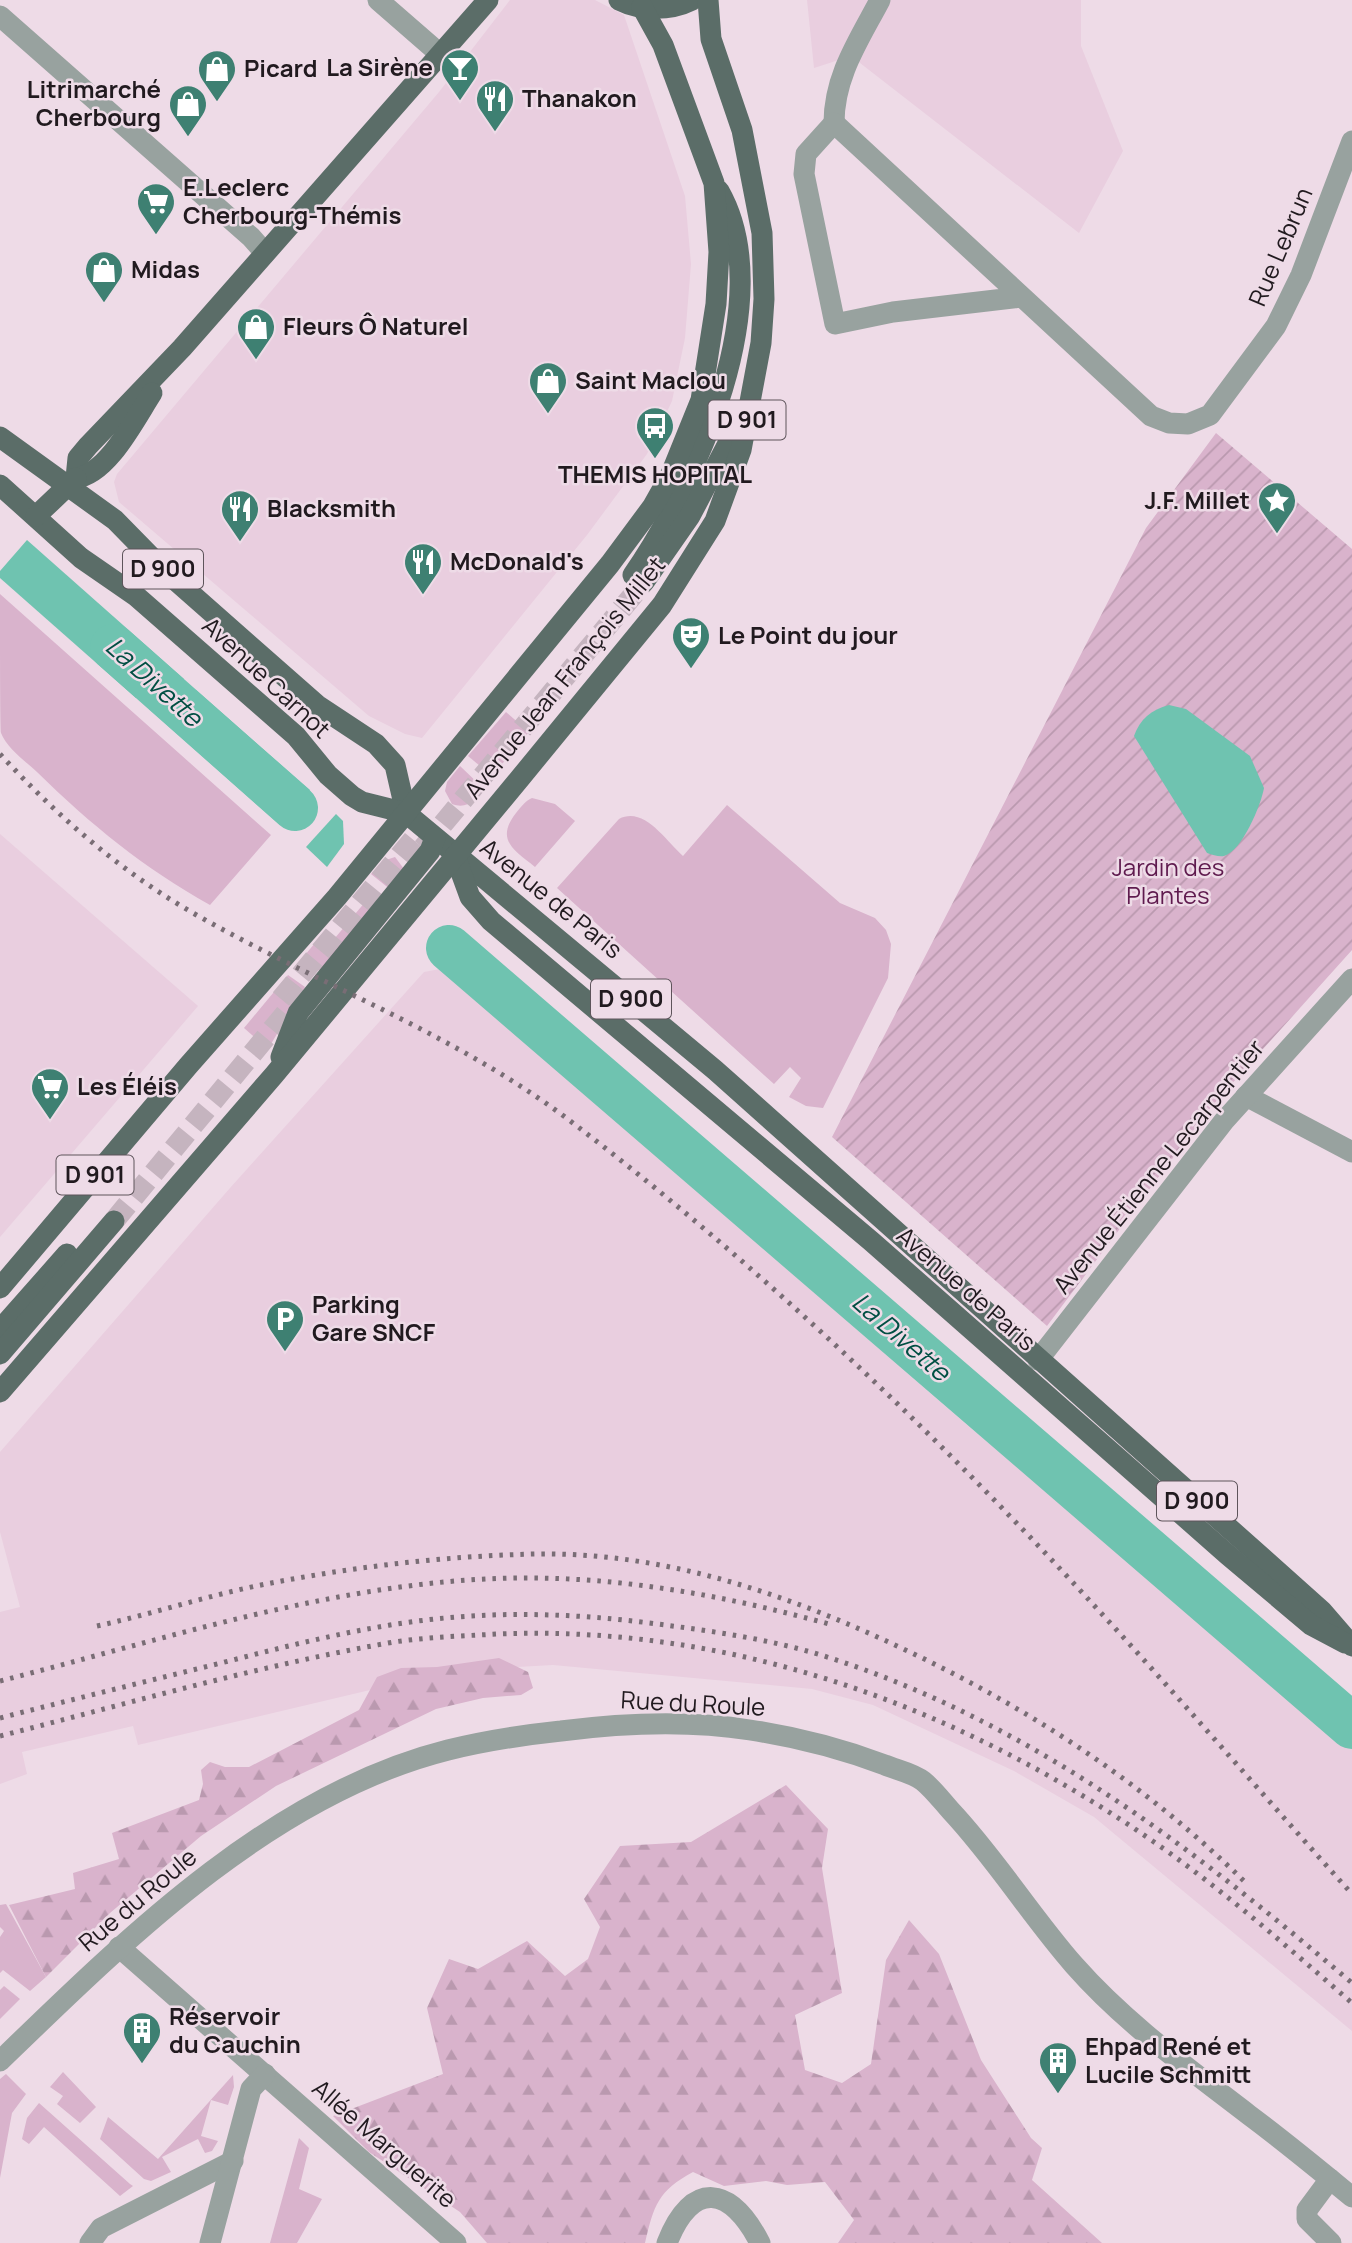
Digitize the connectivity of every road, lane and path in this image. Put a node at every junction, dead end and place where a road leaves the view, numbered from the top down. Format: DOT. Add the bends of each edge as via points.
graph roads {
  1 [pos="379,0"];
  2 [pos="488,0"];
  3 [pos="619,0"];
  4 [pos="692,0"];
  5 [pos="708,0"];
  6 [pos="880,0"];
  7 [pos="642,7"];
  8 [pos="0,16"];
  9 [pos="440,54"];
  10 [pos="834,123"];
  11 [pos="1352,141"];
  12 [pos="715,183"];
  13 [pos="265,253"];
  14 [pos="1021,297"];
  15 [pos="761,342"];
  16 [pos="0,437"];
  17 [pos="71,482"];
  18 [pos="0,485"];
  19 [pos="36,516"];
  20 [pos="406,813"];
  21 [pos="435,838"];
  22 [pos="455,856"];
  23 [pos="1352,979"];
  24 [pos="274,1075"];
  25 [pos="1247,1096"];
  26 [pos="1352,1152"];
  27 [pos="1,1286"];
  28 [pos="0,1330"];
  29 [pos="0,1354"];
  30 [pos="1038,1360"];
  31 [pos="0,1392"];
  32 [pos="1352,1646"];
  33 [pos="119,1947"];
  34 [pos="0,2061"];
  35 [pos="265,2074"];
  36 [pos="233,2161"];
  37 [pos="1329,2179"];
  38 [pos="1352,2197"];
  39 [pos="90,2243"];
  40 [pos="210,2243"];
  41 [pos="456,2243"];
  42 [pos="667,2243"];
  43 [pos="760,2243"];
  44 [pos="1331,2243"];
  1 -- 9 [label="street"];
  2 -- 9 [label="main road"];
  3 -- 7 [label="main road"];
  4 -- 7 [label="main road" via="665,8"];
  5 -- 15 [label="main road, Avenue Jean François Millet / D 901" via="711,39 743,130 762,233"];
  6 -- 10 [label="street" via="839,77"];
  7 -- 12 [label="main road, Avenue Jean François Millet / D 901" via="663,45"];
  8 -- 13 [label="street"];
  9 -- 13 [label="main road"];
  10 -- 14 [label="street"];
  10 -- 14 [label="street" via="806,154 804,174 835,324 893,312"];
  11 -- 14 [label="street, Rue Lebrun" via="1301,275 1276,326 1210,415 1188,424 1151,416"];
  12 -- 15 [label="main road, D 901" via="728,207 737,246 738,299 732,345 714,418 696,466 638,579 690,516 725,454"];
  12 -- 20 [label="main road, Avenue Jean François Millet / D 901" via="719,252 708,363 701,400 671,474 610,564"];
  13 -- 17 [label="main road" via="182,348 117,447 95,472"];
  15 -- 22 [label="main road, Avenue Jean François Millet / D 901" via="741,450 715,521 692,561 662,605"];
  16 -- 17 [label="main road, D 900"];
  17 -- 19 [label="main road"];
  17 -- 20 [label="main road, D 900" via="317,705 376,744 396,765"];
  18 -- 19 [label="main road, Avenue Carnot / D 900"];
  19 -- 20 [label="main road, Avenue Carnot / D 900" via="286,727 352,796"];
  20 -- 21 [label="main road, D 900"];
  20 -- 27 [label="main road, D 901"];
  21 -- 22 [label="main road, D 900"];
  21 -- 24 [label="main road" via="430,851 298,1013"];
  22 -- 24 [label="main road, Avenue Jean François Millet / D 901"];
  22 -- 30 [label="main road, Avenue de Paris / D 900" via="715,1070"];
  22 -- 32 [label="main road, Avenue de Paris / D 900" via="470,897 491,921 871,1241 1280,1599 1311,1625"];
  23 -- 25 [label="street, Avenue Étienne Lecarpentier"];
  24 -- 31 [label="main road, D 901"];
  25 -- 26 [label="street"];
  25 -- 30 [label="street, Avenue Étienne Lecarpentier"];
  28 -- 29 [label="main road, D 901" via="108,1217"];
  30 -- 32 [label="main road, Avenue de Paris / D 900" via="1322,1611"];
  33 -- 34 [label="street, Rue du Roule"];
  33 -- 35 [label="street, Allée Marguerite"];
  33 -- 37 [label="street, Rue du Roule" via="178,1896 327,1798 446,1751 602,1726 732,1727 797,1737 921,1779 964,1825 1076,1967 1177,2062"];
  35 -- 36 [label="street" via="251,2089"];
  35 -- 41 [label="street, Allée Marguerite"];
  36 -- 39 [label="street" via="101,2228"];
  36 -- 40 [label="street"];
  37 -- 38 [label="street, Rue du Roule"];
  37 -- 44 [label="street" via="1307,2210 1307,2218"];
  42 -- 43 [label="street" via="676,2218 697,2199 708,2197 733,2206"];
}
